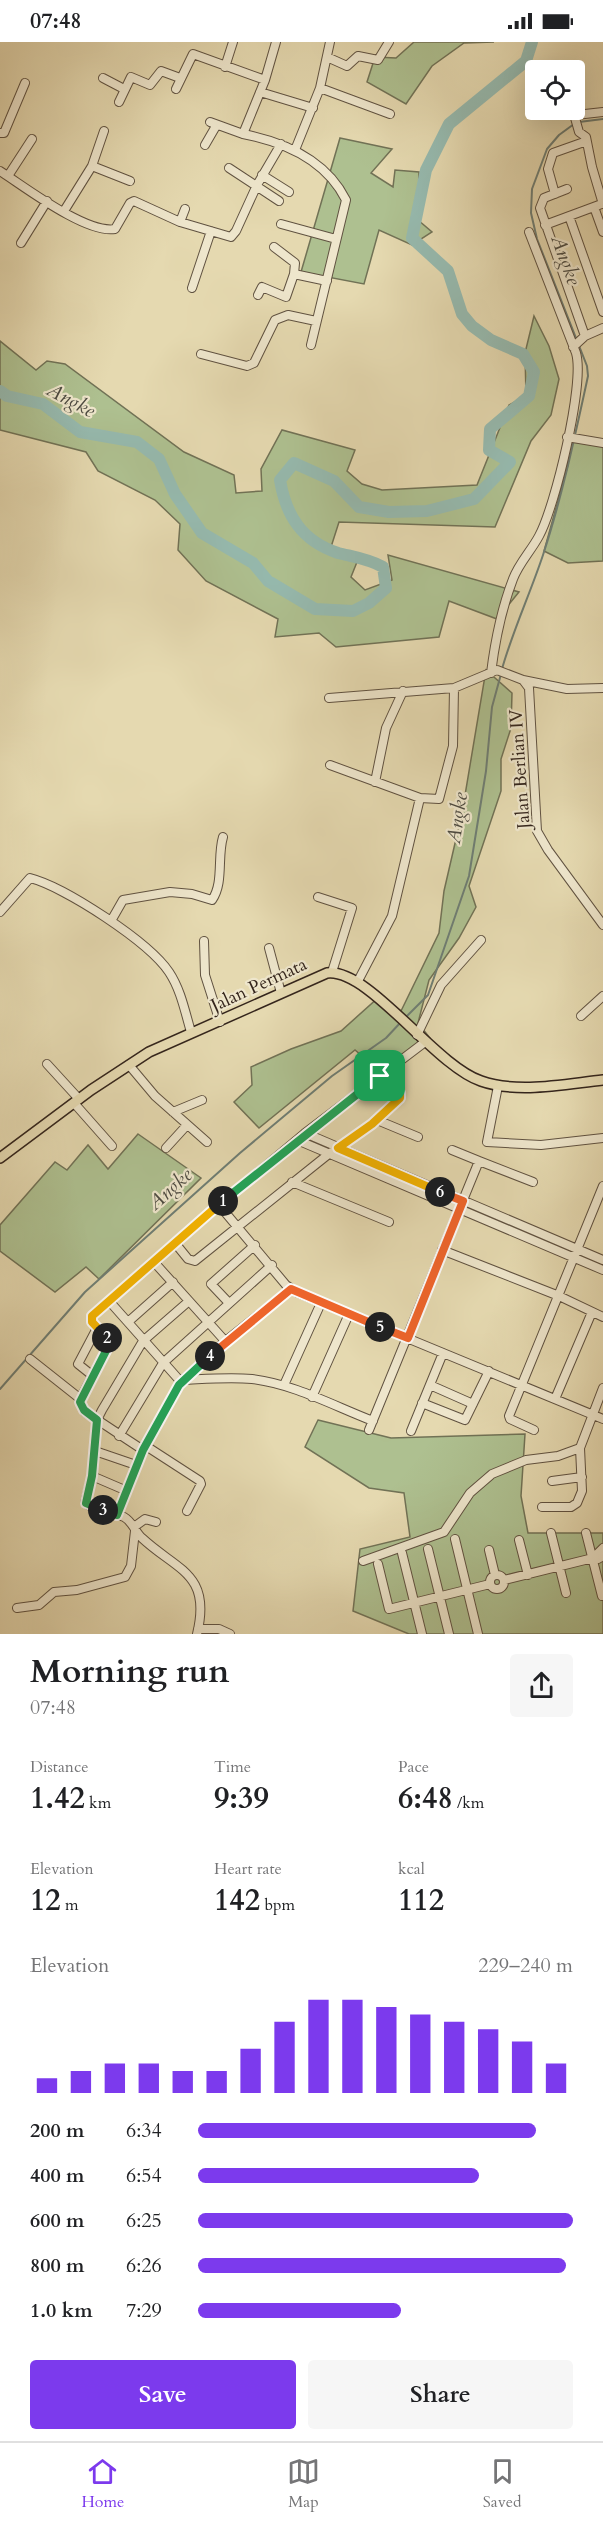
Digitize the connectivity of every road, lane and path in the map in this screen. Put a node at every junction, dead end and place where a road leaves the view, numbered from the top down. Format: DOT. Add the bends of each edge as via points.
graph roads {
  1 [pos="233,42"];
  2 [pos="276,42"];
  3 [pos="330,42"];
  4 [pos="389,42"];
  5 [pos="327,57"];
  6 [pos="225,67"];
  7 [pos="103,78"];
  8 [pos="180,78"];
  9 [pos="265,80"];
  10 [pos="26,83"];
  11 [pos="320,88"];
  12 [pos="124,89"];
  13 [pos="176,89"];
  14 [pos="260,92"];
  15 [pos="119,102"];
  16 [pos="313,108"];
  17 [pos="603,112"];
  18 [pos="390,114"];
  19 [pos="104,131"];
  20 [pos="0,133"];
  21 [pos="243,134"];
  22 [pos="32,139"];
  23 [pos="584,142"];
  24 [pos="281,144"];
  25 [pos="205,145"];
  26 [pos="295,150"];
  27 [pos="92,166"];
  28 [pos="229,168"];
  29 [pos="0,171"];
  30 [pos="262,175"];
  31 [pos="8,176"];
  32 [pos="130,181"];
  33 [pos="257,184"];
  34 [pos="567,189"];
  35 [pos="289,192"];
  36 [pos="555,194"];
  37 [pos="47,201"];
  38 [pos="279,201"];
  39 [pos="599,206"];
  40 [pos="185,209"];
  41 [pos="64,211"];
  42 [pos="569,216"];
  43 [pos="180,222"];
  44 [pos="281,224"];
  45 [pos="545,225"];
  46 [pos="211,231"];
  47 [pos="529,232"];
  48 [pos="603,232"];
  49 [pos="336,239"];
  50 [pos="21,243"];
  51 [pos="274,247"];
  52 [pos="294,274"];
  53 [pos="327,281"];
  54 [pos="192,288"];
  55 [pos="258,296"];
  56 [pos="603,312"];
  57 [pos="316,321"];
  58 [pos="603,328"];
  59 [pos="579,342"];
  60 [pos="311,345"];
  61 [pos="201,354"];
  62 [pos="570,437"];
  63 [pos="603,443"];
  64 [pos="494,672"];
  65 [pos="523,680"];
  66 [pos="454,688"];
  67 [pos="603,688"];
  68 [pos="403,691"];
  69 [pos="329,698"];
  70 [pos="330,765"];
  71 [pos="375,782"];
  72 [pos="420,798"];
  73 [pos="223,837"];
  74 [pos="318,897"];
  75 [pos="0,912"];
  76 [pos="111,921"];
  77 [pos="603,925"];
  78 [pos="481,940"];
  79 [pos="204,941"];
  80 [pos="269,948"];
  81 [pos="332,972"];
  82 [pos="358,981"];
  83 [pos="281,993"];
  84 [pos="603,996"];
  85 [pos="581,1016"];
  86 [pos="220,1022"];
  87 [pos="191,1032"];
  88 [pos="418,1036"];
  89 [pos="47,1064"];
  90 [pos="129,1065"];
  91 [pos="380,1076"];
  92 [pos="603,1080"];
  93 [pos="498,1086"];
  94 [pos="202,1100"];
  95 [pos="76,1101"];
  96 [pos="173,1112"];
  97 [pos="377,1120"];
  98 [pos="187,1125"];
  99 [pos="305,1133"];
  100 [pos="418,1137"];
  101 [pos="603,1138"];
  102 [pos="297,1140"];
  103 [pos="207,1142"];
  104 [pos="112,1146"];
  105 [pos="166,1148"];
  106 [pos="338,1148"];
  107 [pos="452,1150"];
  108 [pos="330,1154"];
  109 [pos="0,1158"];
  110 [pos="479,1161"];
  111 [pos="292,1182"];
  112 [pos="533,1182"];
  113 [pos="603,1186"];
  114 [pos="219,1205"];
  115 [pos="461,1205"];
  116 [pos="595,1209"];
  117 [pos="603,1213"];
  118 [pos="388,1222"];
  119 [pos="239,1227"];
  120 [pos="176,1243"];
  121 [pos="255,1245"];
  122 [pos="442,1250"];
  123 [pos="575,1254"];
  124 [pos="603,1260"];
  125 [pos="154,1262"];
  126 [pos="272,1265"];
  127 [pos="603,1270"];
  128 [pos="173,1282"];
  129 [pos="291,1289"];
  130 [pos="558,1296"];
  131 [pos="189,1301"];
  132 [pos="110,1302"];
  133 [pos="229,1302"];
  134 [pos="321,1303"];
  135 [pos="592,1312"];
  136 [pos="349,1314"];
  137 [pos="603,1317"];
  138 [pos="128,1322"];
  139 [pos="208,1322"];
  140 [pos="97,1328"];
  141 [pos="408,1338"];
  142 [pos="143,1341"];
  143 [pos="225,1342"];
  144 [pos="443,1353"];
  145 [pos="30,1359"];
  146 [pos="163,1363"];
  147 [pos="489,1371"];
  148 [pos="93,1376"];
  149 [pos="182,1381"];
  150 [pos="284,1385"];
  151 [pos="430,1385"];
  152 [pos="522,1385"];
  153 [pos="603,1388"];
  154 [pos="312,1397"];
  155 [pos="555,1399"];
  156 [pos="80,1400"];
  157 [pos="422,1403"];
  158 [pos="473,1404"];
  159 [pos="592,1415"];
  160 [pos="603,1419"];
  161 [pos="97,1420"];
  162 [pos="373,1421"];
  163 [pos="369,1430"];
  164 [pos="534,1430"];
  165 [pos="411,1431"];
  166 [pos="119,1436"];
  167 [pos="144,1448"];
  168 [pos="580,1448"];
  169 [pos="95,1451"];
  170 [pos="136,1465"];
  171 [pos="92,1476"];
  172 [pos="582,1477"];
  173 [pos="552,1481"];
  174 [pos="127,1491"];
  175 [pos="542,1507"];
  176 [pos="186,1511"];
  177 [pos="117,1515"];
  178 [pos="156,1522"];
  179 [pos="135,1529"];
  180 [pos="551,1533"];
  181 [pos="586,1533"];
  182 [pos="455,1539"];
  183 [pos="519,1540"];
  184 [pos="603,1548"];
  185 [pos="428,1549"];
  186 [pos="489,1550"];
  187 [pos="402,1553"];
  188 [pos="603,1556"];
  189 [pos="593,1558"];
  190 [pos="363,1561"];
  191 [pos="378,1564"];
  192 [pos="559,1567"];
  193 [pos="495,1575"];
  194 [pos="528,1575"];
  195 [pos="504,1580"];
  196 [pos="490,1584"];
  197 [pos="467,1590"];
  198 [pos="566,1593"];
  199 [pos="602,1596"];
  200 [pos="440,1597"];
  201 [pos="414,1603"];
  202 [pos="17,1608"];
  203 [pos="198,1631"];
  204 [pos="230,1634"];
  205 [pos="422,1634"];
  206 [pos="449,1634"];
  207 [pos="478,1634"];
  1 -- 6 [label="street"];
  2 -- 9 [label="street"];
  3 -- 5 [label="street"];
  4 -- 5 [label="street" via="378,60 358,56 347,66"];
  5 -- 11 [label="street"];
  6 -- 8 [label="street" via="193,54"];
  6 -- 9 [label="street"];
  7 -- 12 [label="street"];
  8 -- 12 [label="street" via="161,71 150,85 131,77"];
  8 -- 13 [label="street"];
  9 -- 14 [label="street"];
  10 -- 20 [label="street" via="4,133"];
  11 -- 16 [label="street"];
  11 -- 18 [label="street"];
  12 -- 15 [label="street"];
  14 -- 16 [label="street"];
  14 -- 21 [label="street"];
  16 -- 26 [label="street"];
  17 -- 39 [label="street" via="576,115 581,134 586,137"];
  19 -- 27 [label="street"];
  21 -- 24 [label="street"];
  21 -- 25 [label="street" via="213,124"];
  22 -- 31 [label="street"];
  23 -- 36 [label="street" via="553,153 548,169"];
  24 -- 26 [label="street"];
  24 -- 30 [label="street"];
  26 -- 49 [label="street" via="319,166 346,200"];
  27 -- 32 [label="street"];
  27 -- 41 [label="street"];
  28 -- 33 [label="street"];
  29 -- 31 [label="street"];
  30 -- 33 [label="street"];
  30 -- 35 [label="street"];
  31 -- 37 [label="street"];
  33 -- 38 [label="street"];
  33 -- 46 [label="street" via="233,235 226,237"];
  34 -- 36 [label="street"];
  36 -- 45 [label="street" via="544,198 540,208"];
  37 -- 41 [label="street"];
  37 -- 50 [label="street"];
  39 -- 42 [label="street"];
  39 -- 48 [label="street"];
  40 -- 43 [label="street"];
  41 -- 43 [label="street" via="96,227 113,230 134,201"];
  42 -- 45 [label="street"];
  42 -- 56 [label="street"];
  43 -- 46 [label="street"];
  44 -- 49 [label="street"];
  45 -- 59 [label="street"];
  46 -- 54 [label="street"];
  47 -- 59 [label="street"];
  49 -- 53 [label="street"];
  51 -- 52 [label="street" via="294,262"];
  52 -- 53 [label="street"];
  52 -- 55 [label="street" via="285,297 262,287"];
  53 -- 57 [label="street"];
  57 -- 60 [label="street"];
  57 -- 61 [label="street" via="288,315 275,320 254,363 247,366"];
  58 -- 59 [label="street"];
  59 -- 62 [label="street"];
  62 -- 63 [label="street"];
  62 -- 64 [label="street" via="544,527 517,569 508,593 495,643"];
  64 -- 65 [label="street"];
  64 -- 66 [label="street"];
  65 -- 67 [label="street" via="567,689"];
  65 -- 77 [label="street, Jalan Berlian IV" via="529,688 537,831"];
  66 -- 68 [label="street"];
  66 -- 72 [label="street" via="455,736 443,792 439,799"];
  68 -- 69 [label="street"];
  68 -- 71 [label="street" via="386,728"];
  70 -- 71 [label="street"];
  71 -- 72 [label="street"];
  72 -- 82 [label="street" via="392,916"];
  73 -- 76 [label="street" via="218,854 219,878 212,900 192,894 148,894 123,900"];
  74 -- 81 [label="street" via="352,908"];
  75 -- 76 [label="street" via="30,878"];
  76 -- 87 [label="street" via="141,942 168,970"];
  78 -- 88 [label="street" via="441,985"];
  79 -- 86 [label="street" via="205,975"];
  80 -- 83 [label="street"];
  81 -- 82 [label="main road, Jalan Permata"];
  81 -- 83 [label="main road, Jalan Permata"];
  82 -- 88 [label="main road, Jalan Permata"];
  83 -- 86 [label="main road, Jalan Permata"];
  84 -- 85 [label="street"];
  86 -- 87 [label="main road, Jalan Permata"];
  87 -- 90 [label="main road, Jalan Permata"];
  88 -- 91 [label="street"];
  88 -- 93 [label="main road, Jalan Permata" via="466,1074"];
  89 -- 95 [label="street"];
  90 -- 95 [label="main road, Jalan Permata"];
  90 -- 96 [label="street"];
  91 -- 97 [label="street" via="401,1096"];
  91 -- 99 [label="street"];
  92 -- 93 [label="main road, Jalan Permata"];
  93 -- 101 [label="street" via="487,1142 541,1145"];
  94 -- 96 [label="street"];
  95 -- 104 [label="street"];
  95 -- 109 [label="main road, Jalan Permata"];
  96 -- 98 [label="street"];
  97 -- 100 [label="street"];
  97 -- 106 [label="street"];
  98 -- 103 [label="street"];
  98 -- 105 [label="street"];
  99 -- 102 [label="street"];
  99 -- 106 [label="street"];
  102 -- 108 [label="street"];
  102 -- 114 [label="street"];
  106 -- 108 [label="street"];
  106 -- 115 [label="street"];
  107 -- 110 [label="street"];
  108 -- 111 [label="street"];
  108 -- 115 [label="street"];
  110 -- 112 [label="street"];
  110 -- 115 [label="street"];
  111 -- 118 [label="street"];
  111 -- 119 [label="street"];
  113 -- 116 [label="street"];
  114 -- 119 [label="street"];
  114 -- 120 [label="street"];
  115 -- 122 [label="street"];
  115 -- 123 [label="street"];
  116 -- 117 [label="street"];
  116 -- 123 [label="street"];
  119 -- 120 [label="street" via="195,1261 188,1259"];
  119 -- 121 [label="street"];
  120 -- 125 [label="street"];
  121 -- 126 [label="street"];
  121 -- 133 [label="street" via="211,1284"];
  122 -- 130 [label="street"];
  122 -- 141 [label="street"];
  123 -- 124 [label="street"];
  123 -- 127 [label="street"];
  123 -- 130 [label="street"];
  125 -- 128 [label="street"];
  125 -- 132 [label="street"];
  126 -- 129 [label="street"];
  126 -- 133 [label="street"];
  128 -- 131 [label="street"];
  128 -- 138 [label="street"];
  129 -- 134 [label="street"];
  129 -- 143 [label="street"];
  130 -- 135 [label="street"];
  130 -- 152 [label="street"];
  131 -- 139 [label="street"];
  131 -- 142 [label="street"];
  132 -- 138 [label="street"];
  132 -- 140 [label="street" via="91,1318"];
  133 -- 139 [label="street"];
  134 -- 136 [label="street"];
  134 -- 150 [label="street"];
  135 -- 137 [label="street"];
  135 -- 155 [label="street"];
  136 -- 141 [label="street"];
  136 -- 154 [label="street"];
  138 -- 142 [label="street"];
  139 -- 143 [label="street"];
  139 -- 146 [label="street"];
  140 -- 148 [label="street" via="110,1343"];
  140 -- 148 [label="street" via="78,1364"];
  141 -- 144 [label="street"];
  141 -- 162 [label="street"];
  142 -- 146 [label="street"];
  142 -- 161 [label="street"];
  143 -- 149 [label="street"];
  144 -- 147 [label="street"];
  144 -- 151 [label="street"];
  145 -- 156 [label="street"];
  146 -- 149 [label="street"];
  146 -- 166 [label="street"];
  147 -- 152 [label="street"];
  147 -- 158 [label="street"];
  148 -- 156 [label="street"];
  149 -- 150 [label="street" via="250,1379"];
  149 -- 167 [label="street"];
  150 -- 154 [label="street"];
  151 -- 157 [label="street"];
  151 -- 158 [label="street"];
  152 -- 155 [label="street"];
  152 -- 164 [label="street" via="509,1418"];
  153 -- 159 [label="street"];
  154 -- 162 [label="street"];
  155 -- 159 [label="street"];
  156 -- 161 [label="street" via="81,1408"];
  157 -- 158 [label="street" via="464,1421"];
  157 -- 165 [label="street"];
  159 -- 160 [label="street"];
  159 -- 168 [label="street"];
  161 -- 166 [label="street"];
  161 -- 169 [label="street"];
  162 -- 163 [label="street"];
  166 -- 167 [label="street"];
  167 -- 170 [label="street"];
  167 -- 176 [label="street" via="200,1481"];
  168 -- 172 [label="street"];
  168 -- 190 [label="street" via="558,1456 526,1460 492,1474 470,1493 444,1532"];
  169 -- 170 [label="street"];
  169 -- 171 [label="street"];
  170 -- 174 [label="street"];
  171 -- 174 [label="street"];
  171 -- 177 [label="street" via="86,1504"];
  172 -- 173 [label="street"];
  172 -- 175 [label="street" via="575,1506"];
  174 -- 177 [label="street"];
  177 -- 179 [label="street"];
  178 -- 179 [label="street" via="145,1519"];
  179 -- 202 [label="street" via="131,1566 125,1577 54,1592 39,1605"];
  179 -- 203 [label="street" via="144,1541 178,1563 192,1579 200,1607"];
  180 -- 192 [label="street"];
  181 -- 189 [label="street"];
  182 -- 197 [label="street"];
  183 -- 194 [label="street"];
  184 -- 189 [label="street"];
  185 -- 200 [label="street"];
  186 -- 193 [label="street"];
  187 -- 201 [label="street"];
  188 -- 189 [label="street"];
  189 -- 192 [label="street"];
  189 -- 199 [label="street"];
  191 -- 201 [label="street" via="389,1609"];
  192 -- 194 [label="street"];
  192 -- 198 [label="street"];
  193 -- 195 [label="street"];
  193 -- 196 [label="street"];
  194 -- 195 [label="street"];
  195 -- 196 [label="street" via="498,1589"];
  196 -- 197 [label="street"];
  197 -- 200 [label="street"];
  197 -- 207 [label="street"];
  200 -- 201 [label="street"];
  200 -- 206 [label="street"];
  201 -- 205 [label="street"];
  203 -- 204 [label="street" via="219,1629"];
}
